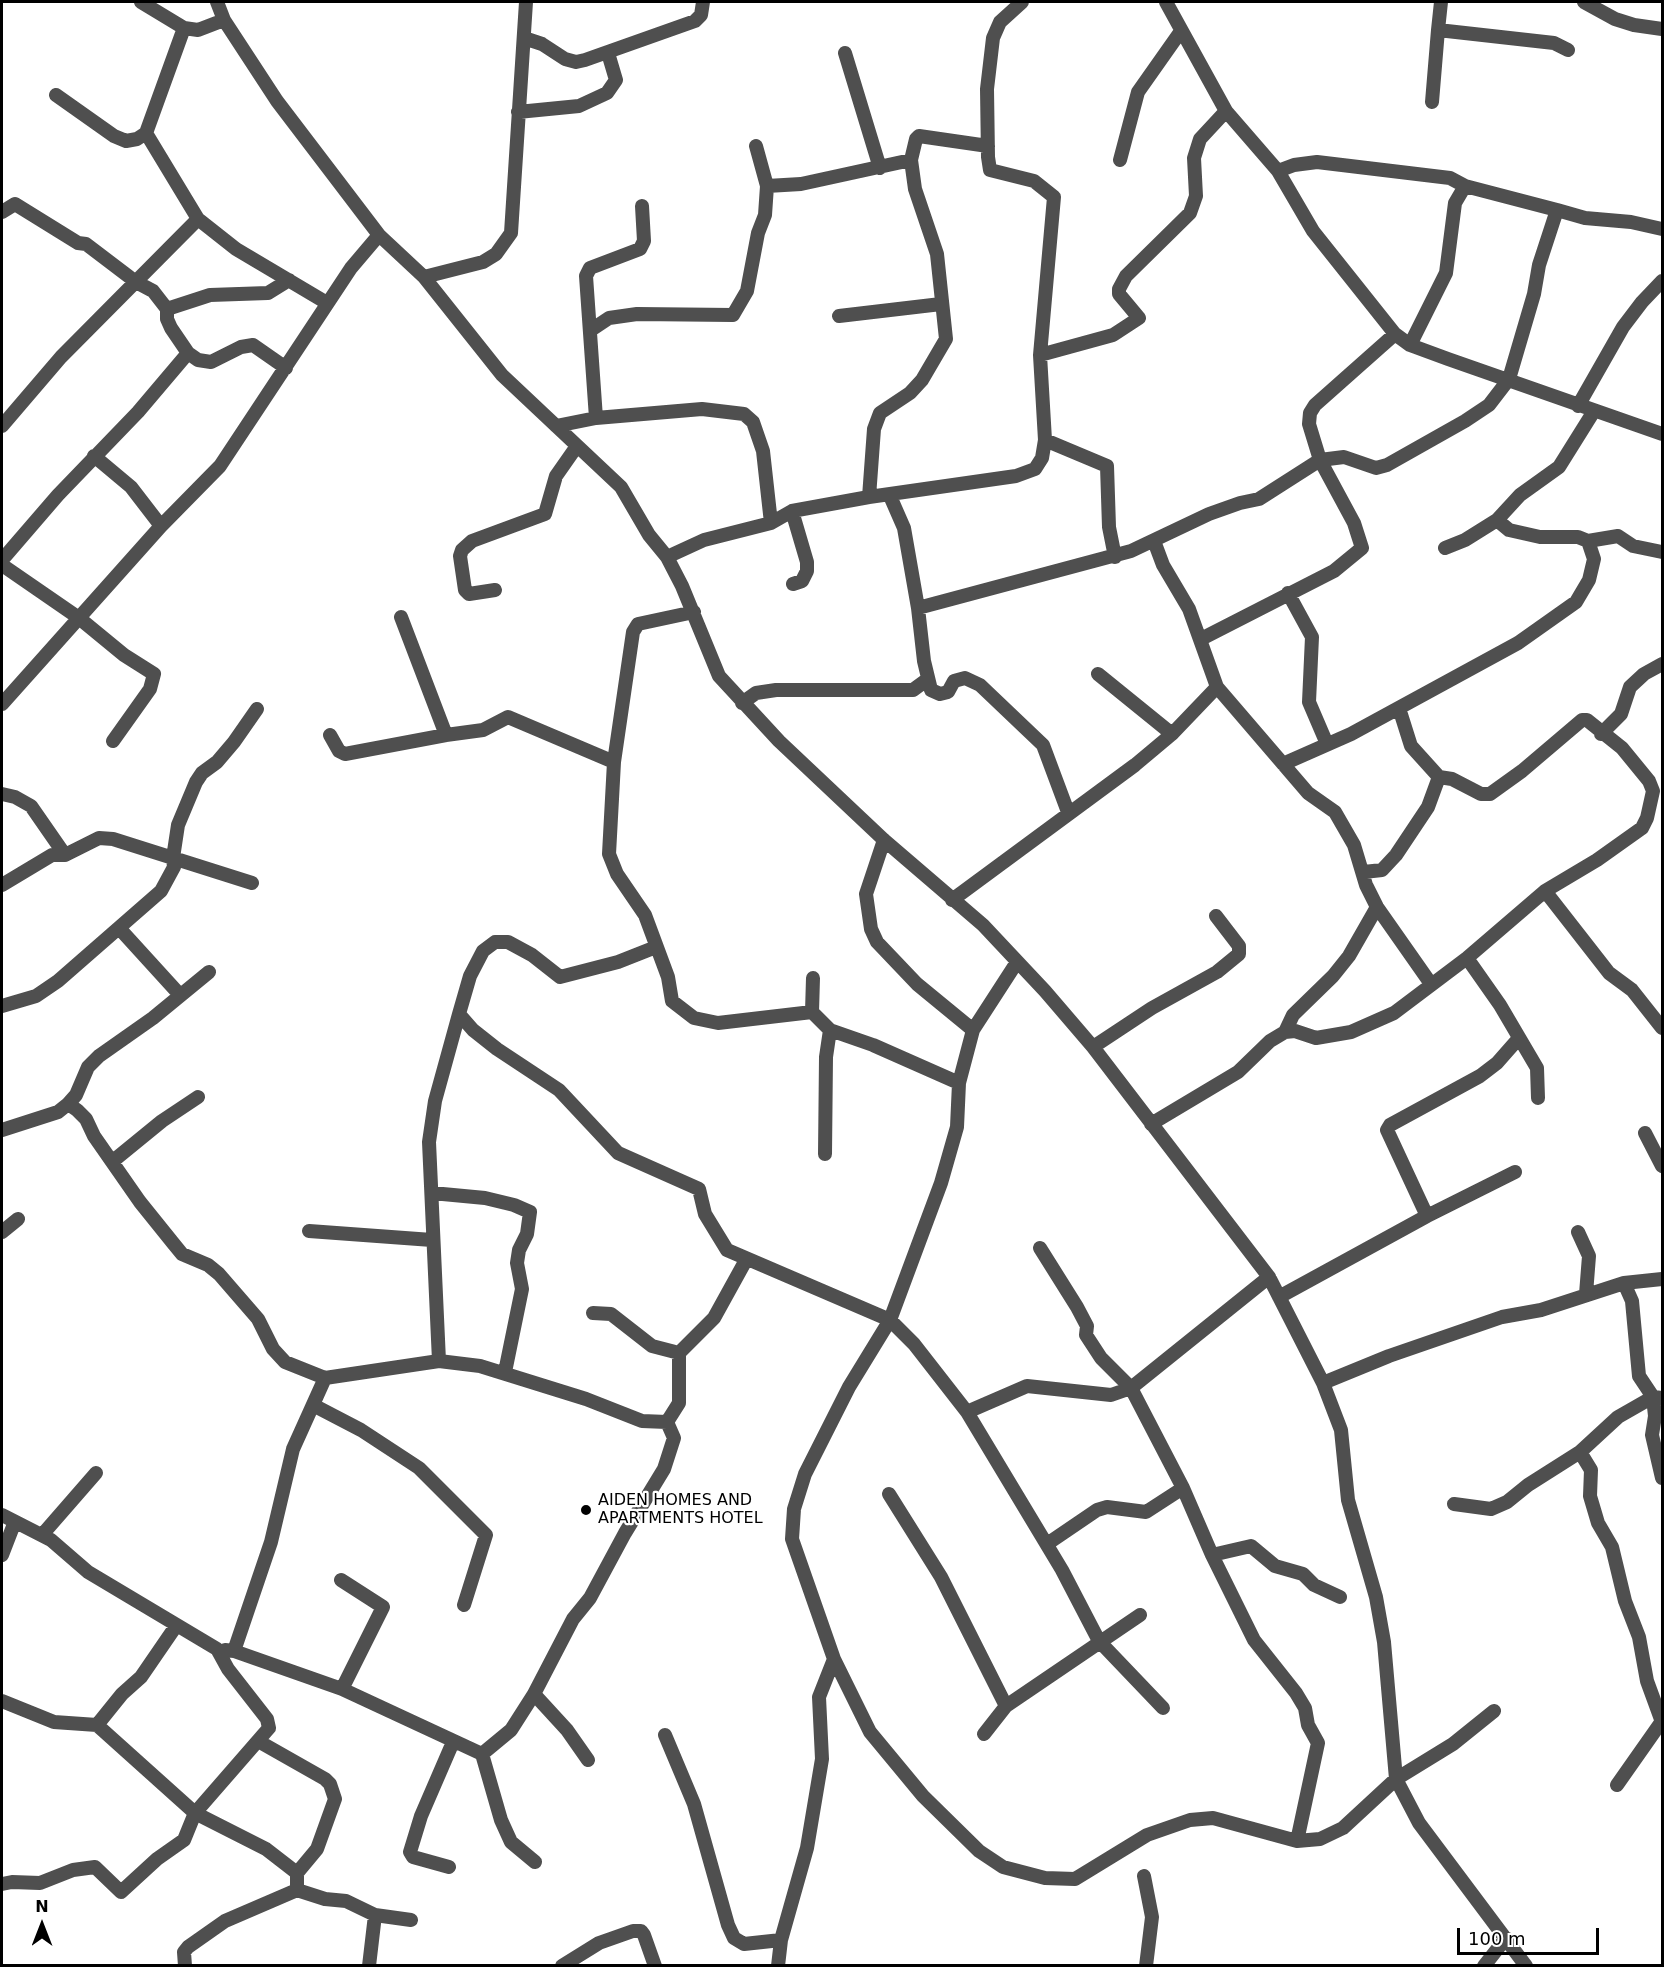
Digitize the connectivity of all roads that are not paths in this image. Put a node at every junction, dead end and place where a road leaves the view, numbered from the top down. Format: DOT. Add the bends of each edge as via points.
graph roads {
  1 [pos="141,2"];
  2 [pos="217,2"];
  3 [pos="526,2"];
  4 [pos="703,2"];
  5 [pos="1022,2"];
  6 [pos="1166,2"];
  7 [pos="1441,2"];
  8 [pos="1584,2"];
  9 [pos="224,20"];
  10 [pos="184,28"];
  11 [pos="1662,28"];
  12 [pos="1438,30"];
  13 [pos="1180,31"];
  14 [pos="524,38"];
  15 [pos="1568,50"];
  16 [pos="608,53"];
  17 [pos="845,53"];
  18 [pos="56,95"];
  19 [pos="1432,102"];
  20 [pos="1226,111"];
  21 [pos="518,112"];
  22 [pos="146,133"];
  23 [pos="756,146"];
  24 [pos="988,146"];
  25 [pos="911,160"];
  26 [pos="1120,160"];
  27 [pos="880,168"];
  28 [pos="1278,171"];
  29 [pos="767,186"];
  30 [pos="1465,186"];
  31 [pos="642,206"];
  32 [pos="1557,210"];
  33 [pos="2,212"];
  34 [pos="198,219"];
  35 [pos="1662,229"];
  36 [pos="379,235"];
  37 [pos="424,277"];
  38 [pos="289,280"];
  39 [pos="1662,281"];
  40 [pos="136,282"];
  41 [pos="327,303"];
  42 [pos="940,304"];
  43 [pos="167,309"];
  44 [pos="839,316"];
  45 [pos="591,330"];
  46 [pos="1395,334"];
  47 [pos="1410,345"];
  48 [pos="188,353"];
  49 [pos="1040,355"];
  50 [pos="286,368"];
  51 [pos="1509,379"];
  52 [pos="1578,406"];
  53 [pos="1594,411"];
  54 [pos="596,418"];
  55 [pos="2,426"];
  56 [pos="556,426"];
  57 [pos="1662,434"];
  58 [pos="1045,440"];
  59 [pos="577,446"];
  60 [pos="94,456"];
  61 [pos="1320,460"];
  62 [pos="890,496"];
  63 [pos="869,497"];
  64 [pos="792,512"];
  65 [pos="1497,520"];
  66 [pos="771,523"];
  67 [pos="161,526"];
  68 [pos="1154,541"];
  69 [pos="1588,541"];
  70 [pos="1445,548"];
  71 [pos="1662,552"];
  72 [pos="667,557"];
  73 [pos="1115,557"];
  74 [pos="2,560"];
  75 [pos="2,565"];
  76 [pos="793,584"];
  77 [pos="495,590"];
  78 [pos="1288,593"];
  79 [pos="918,608"];
  80 [pos="694,612"];
  81 [pos="401,617"];
  82 [pos="78,618"];
  83 [pos="1201,639"];
  84 [pos="1662,664"];
  85 [pos="1098,674"];
  86 [pos="928,679"];
  87 [pos="1217,687"];
  88 [pos="742,703"];
  89 [pos="2,704"];
  90 [pos="1399,708"];
  91 [pos="257,709"];
  92 [pos="1172,734"];
  93 [pos="1601,734"];
  94 [pos="330,735"];
  95 [pos="446,735"];
  96 [pos="113,741"];
  97 [pos="1327,744"];
  98 [pos="614,762"];
  99 [pos="1283,764"];
  100 [pos="1439,777"];
  101 [pos="2,794"];
  102 [pos="1068,812"];
  103 [pos="884,840"];
  104 [pos="65,855"];
  105 [pos="173,858"];
  106 [pos="1364,872"];
  107 [pos="252,883"];
  108 [pos="2,885"];
  109 [pos="1545,891"];
  110 [pos="952,900"];
  111 [pos="1377,907"];
  112 [pos="1216,916"];
  113 [pos="119,928"];
  114 [pos="656,947"];
  115 [pos="1467,958"];
  116 [pos="1017,962"];
  117 [pos="209,972"];
  118 [pos="813,978"];
  119 [pos="1431,984"];
  120 [pos="180,995"];
  121 [pos="2,1006"];
  122 [pos="812,1012"];
  123 [pos="459,1014"];
  124 [pos="1662,1028"];
  125 [pos="830,1030"];
  126 [pos="973,1030"];
  127 [pos="1285,1032"];
  128 [pos="1519,1038"];
  129 [pos="1093,1047"];
  130 [pos="959,1083"];
  131 [pos="198,1097"];
  132 [pos="1538,1098"];
  133 [pos="68,1104"];
  134 [pos="1151,1125"];
  135 [pos="2,1130"];
  136 [pos="1645,1132"];
  137 [pos="825,1154"];
  138 [pos="113,1161"];
  139 [pos="1662,1166"];
  140 [pos="1515,1172"];
  141 [pos="432,1193"];
  142 [pos="1427,1216"];
  143 [pos="18,1219"];
  144 [pos="309,1231"];
  145 [pos="2,1232"];
  146 [pos="1578,1232"];
  147 [pos="432,1240"];
  148 [pos="1040,1248"];
  149 [pos="746,1260"];
  150 [pos="1269,1277"];
  151 [pos="1662,1279"];
  152 [pos="1624,1282"];
  153 [pos="1586,1294"];
  154 [pos="1278,1297"];
  155 [pos="593,1313"];
  156 [pos="890,1320"];
  157 [pos="679,1353"];
  158 [pos="439,1361"];
  159 [pos="505,1372"];
  160 [pos="325,1378"];
  161 [pos="1323,1383"];
  162 [pos="1131,1388"];
  163 [pos="1658,1397"];
  164 [pos="313,1405"];
  165 [pos="967,1412"];
  166 [pos="1659,1416"];
  167 [pos="667,1422"];
  168 [pos="1580,1452"];
  169 [pos="96,1473"];
  170 [pos="1662,1478"];
  171 [pos="1183,1488"];
  172 [pos="889,1494"];
  173 [pos="1454,1504"];
  174 [pos="2,1515"];
  175 [pos="14,1524"];
  176 [pos="42,1535"];
  177 [pos="1047,1544"];
  178 [pos="2,1555"];
  179 [pos="1212,1555"];
  180 [pos="340,1580"];
  181 [pos="1340,1597"];
  182 [pos="464,1605"];
  183 [pos="1140,1615"];
  184 [pos="176,1626"];
  185 [pos="1099,1641"];
  186 [pos="217,1649"];
  187 [pos="234,1652"];
  188 [pos="834,1659"];
  189 [pos="342,1689"];
  190 [pos="534,1694"];
  191 [pos="2,1701"];
  192 [pos="1006,1706"];
  193 [pos="1163,1708"];
  194 [pos="1494,1711"];
  195 [pos="1662,1722"];
  196 [pos="97,1725"];
  197 [pos="984,1734"];
  198 [pos="664,1735"];
  199 [pos="258,1741"];
  200 [pos="453,1742"];
  201 [pos="482,1754"];
  202 [pos="588,1760"];
  203 [pos="1396,1779"];
  204 [pos="1617,1785"];
  205 [pos="195,1813"];
  206 [pos="1297,1841"];
  207 [pos="535,1862"];
  208 [pos="449,1867"];
  209 [pos="297,1873"];
  210 [pos="1144,1876"];
  211 [pos="2,1884"];
  212 [pos="297,1890"];
  213 [pos="375,1915"];
  214 [pos="411,1920"];
  215 [pos="1506,1938"];
  216 [pos="781,1940"];
  217 [pos="185,1965"];
  218 [pos="369,1965"];
  219 [pos="562,1965"];
  220 [pos="655,1965"];
  221 [pos="778,1965"];
  222 [pos="1146,1965"];
  223 [pos="1484,1965"];
  224 [pos="1526,1965"];
  1 -- 10 [label="street"];
  2 -- 9 [label="street"];
  3 -- 14 [label="street"];
  4 -- 16 [label="street" via="701,15 695,21"];
  5 -- 24 [label="street" via="1000,22 993,38 987,89"];
  6 -- 13 [label="street"];
  7 -- 12 [label="street"];
  8 -- 11 [label="street" via="1615,19"];
  9 -- 10 [label="street" via="198,30"];
  9 -- 36 [label="street" via="277,100"];
  10 -- 22 [label="street"];
  12 -- 15 [label="street" via="1554,43"];
  12 -- 19 [label="street"];
  13 -- 20 [label="street"];
  13 -- 26 [label="street" via="1138,92"];
  14 -- 16 [label="street" via="576,62"];
  14 -- 21 [label="street"];
  16 -- 21 [label="street" via="616,80 607,93 579,106"];
  17 -- 27 [label="street"];
  18 -- 22 [label="street" via="120,138 137,139"];
  20 -- 28 [label="street"];
  20 -- 49 [label="street" via="1200,139 1194,158 1196,196 1190,213 1126,276 1119,288 1119,294 1139,318 1137,321 1113,335"];
  21 -- 37 [label="street" via="511,233 496,254 483,262"];
  22 -- 34 [label="street"];
  23 -- 29 [label="street"];
  24 -- 25 [label="street" via="920,136"];
  24 -- 49 [label="street" via="990,170 1034,181 1054,197"];
  25 -- 27 [label="street"];
  25 -- 42 [label="street" via="915,189 937,254"];
  27 -- 29 [label="street" via="801,184"];
  28 -- 30 [label="street" via="1294,165 1331,164 1450,178"];
  28 -- 46 [label="street" via="1313,231"];
  29 -- 45 [label="street" via="765,214 747,291 733,315 637,314 609,318"];
  30 -- 32 [label="street"];
  30 -- 47 [label="street" via="1455,203 1446,273"];
  31 -- 45 [label="street" via="644,242 640,249 590,268 586,276"];
  32 -- 35 [label="street"];
  32 -- 51 [label="street"];
  33 -- 40 [label="street" via="15,204 68,238 86,244"];
  34 -- 38 [label="street" via="236,249"];
  34 -- 40 [label="street"];
  36 -- 37 [label="street"];
  36 -- 41 [label="street"];
  37 -- 56 [label="street" via="502,375"];
  38 -- 41 [label="street"];
  38 -- 43 [label="street" via="268,293 210,296"];
  39 -- 52 [label="street" via="1623,327"];
  40 -- 43 [label="street" via="153,291"];
  40 -- 55 [label="street" via="61,357"];
  41 -- 50 [label="street"];
  42 -- 44 [label="street"];
  42 -- 63 [label="street" via="946,339 937,358 910,393 880,413 874,429"];
  43 -- 48 [label="street" via="171,328"];
  45 -- 54 [label="street"];
  46 -- 47 [label="street"];
  46 -- 61 [label="street" via="1310,413"];
  47 -- 51 [label="street"];
  48 -- 50 [label="street" via="211,362 253,345"];
  48 -- 60 [label="street"];
  49 -- 58 [label="street"];
  50 -- 67 [label="street" via="220,466"];
  51 -- 52 [label="street"];
  51 -- 61 [label="street" via="1489,405 1387,465 1376,468 1344,457"];
  52 -- 53 [label="street"];
  53 -- 57 [label="street"];
  53 -- 65 [label="street" via="1559,467 1520,495"];
  54 -- 56 [label="street"];
  54 -- 66 [label="street" via="702,409 744,414 753,422 763,451"];
  56 -- 59 [label="street"];
  58 -- 62 [label="street" via="1042,458 1035,469 1016,476"];
  58 -- 73 [label="street" via="1107,466 1109,527"];
  59 -- 72 [label="street" via="621,487"];
  59 -- 77 [label="street" via="556,476 545,514 472,541 462,550 465,590 469,594"];
  60 -- 67 [label="street" via="131,487"];
  60 -- 74 [label="street"];
  61 -- 68 [label="street" via="1260,499 1209,514"];
  61 -- 78 [label="street" via="1354,523 1362,548 1335,571"];
  62 -- 63 [label="street"];
  62 -- 79 [label="street" via="904,528"];
  63 -- 64 [label="street"];
  64 -- 66 [label="street"];
  64 -- 76 [label="street" via="807,562 802,581"];
  65 -- 69 [label="street" via="1509,530"];
  65 -- 70 [label="street"];
  66 -- 72 [label="street" via="704,540"];
  67 -- 82 [label="street"];
  68 -- 73 [label="street"];
  68 -- 83 [label="street"];
  69 -- 71 [label="street" via="1618,536 1633,546"];
  69 -- 90 [label="street" via="1594,558 1589,580 1576,602 1518,643"];
  72 -- 80 [label="street"];
  73 -- 79 [label="street"];
  75 -- 82 [label="street"];
  78 -- 83 [label="street"];
  78 -- 97 [label="street" via="1312,637 1309,702"];
  79 -- 86 [label="street"];
  80 -- 88 [label="street" via="719,676"];
  80 -- 98 [label="street" via="638,624 633,632"];
  81 -- 95 [label="street"];
  82 -- 89 [label="street"];
  82 -- 96 [label="street" via="154,674 150,689"];
  83 -- 87 [label="street"];
  84 -- 93 [label="street" via="1630,687 1621,714"];
  85 -- 92 [label="street"];
  86 -- 88 [label="street" via="913,690 776,690 756,693"];
  86 -- 102 [label="street" via="931,690 940,694 948,692 954,681 965,678 980,685 1030,731 1043,745"];
  87 -- 92 [label="street"];
  87 -- 99 [label="street"];
  88 -- 103 [label="street"];
  90 -- 97 [label="street"];
  90 -- 100 [label="street" via="1411,746"];
  91 -- 105 [label="street" via="234,742 196,782 178,825"];
  92 -- 102 [label="street" via="1105,789"];
  93 -- 100 [label="street" via="1582,720 1490,794"];
  93 -- 109 [label="street" via="1622,748 1649,781 1653,791 1647,818 1642,828 1617,847"];
  94 -- 95 [label="street" via="345,754"];
  95 -- 98 [label="street" via="483,730 508,717"];
  97 -- 99 [label="street"];
  98 -- 114 [label="street" via="609,854 616,874 645,915"];
  99 -- 106 [label="street" via="1308,793 1335,812"];
  100 -- 106 [label="street" via="1428,807 1396,855 1382,870"];
  101 -- 104 [label="street" via="31,807"];
  102 -- 110 [label="street"];
  103 -- 110 [label="street"];
  103 -- 126 [label="street" via="866,894 877,942 917,984"];
  104 -- 105 [label="street" via="99,838"];
  104 -- 108 [label="street" via="52,855"];
  105 -- 107 [label="street"];
  105 -- 113 [label="street" via="174,867 161,891"];
  106 -- 111 [label="street"];
  109 -- 115 [label="street"];
  109 -- 124 [label="street" via="1599,961 1632,990"];
  110 -- 116 [label="street" via="983,925"];
  111 -- 119 [label="street"];
  111 -- 127 [label="street" via="1349,956 1293,1015"];
  112 -- 129 [label="street" via="1239,946 1239,954"];
  113 -- 120 [label="street"];
  113 -- 121 [label="street" via="36,996"];
  114 -- 122 [label="street" via="672,1001 694,1018 718,1023"];
  114 -- 123 [label="street" via="560,977 508,942 495,942 483,951 470,976"];
  115 -- 119 [label="street"];
  115 -- 128 [label="street"];
  116 -- 126 [label="street"];
  116 -- 129 [label="street"];
  117 -- 120 [label="street"];
  118 -- 122 [label="street"];
  119 -- 127 [label="street" via="1394,1013 1351,1032 1316,1038"];
  120 -- 133 [label="street" via="88,1066"];
  122 -- 125 [label="street"];
  123 -- 141 [label="street" via="435,1101 429,1142"];
  123 -- 149 [label="street" via="497,1049 559,1090 618,1153 699,1189 705,1214 723,1245"];
  125 -- 130 [label="street"];
  125 -- 137 [label="street"];
  126 -- 130 [label="street"];
  127 -- 134 [label="street" via="1238,1072"];
  128 -- 132 [label="street" via="1537,1068"];
  128 -- 142 [label="street" via="1479,1076 1387,1130"];
  129 -- 134 [label="street"];
  130 -- 156 [label="street" via="957,1127 941,1183"];
  131 -- 138 [label="street"];
  133 -- 135 [label="street" via="58,1112"];
  133 -- 138 [label="street" via="86,1119"];
  134 -- 150 [label="street"];
  136 -- 139 [label="street"];
  138 -- 160 [label="street" via="182,1254 208,1265 241,1297 278,1357"];
  140 -- 142 [label="street"];
  141 -- 147 [label="street"];
  141 -- 159 [label="street" via="485,1198 530,1212 527,1234 519,1250 517,1263 522,1288"];
  142 -- 154 [label="street"];
  143 -- 145 [label="street"];
  144 -- 147 [label="street"];
  146 -- 153 [label="street" via="1589,1256"];
  147 -- 158 [label="street"];
  148 -- 162 [label="street" via="1066,1286 1087,1326 1086,1335 1101,1358"];
  149 -- 156 [label="street"];
  149 -- 157 [label="street" via="714,1318"];
  150 -- 154 [label="street"];
  150 -- 162 [label="street"];
  151 -- 152 [label="street"];
  152 -- 153 [label="street"];
  152 -- 163 [label="street" via="1632,1300 1639,1376"];
  153 -- 161 [label="street" via="1540,1310 1502,1317"];
  154 -- 161 [label="street"];
  155 -- 157 [label="street" via="611,1314 652,1346"];
  156 -- 165 [label="street" via="914,1344"];
  156 -- 188 [label="street" via="849,1387 810,1464 794,1509 792,1539"];
  157 -- 167 [label="street" via="679,1403"];
  158 -- 159 [label="street"];
  158 -- 160 [label="street"];
  159 -- 167 [label="street" via="642,1421"];
  160 -- 164 [label="street"];
  161 -- 203 [label="street" via="1341,1430 1348,1500 1378,1608"];
  162 -- 165 [label="street" via="1111,1395 1027,1386"];
  162 -- 171 [label="street"];
  163 -- 166 [label="street"];
  163 -- 168 [label="street" via="1609,1424"];
  164 -- 182 [label="street" via="361,1430 419,1468 486,1535"];
  164 -- 187 [label="street" via="293,1449 271,1542"];
  165 -- 177 [label="street"];
  166 -- 170 [label="street" via="1652,1435"];
  167 -- 190 [label="street" via="674,1438 664,1469 590,1598 573,1619"];
  168 -- 173 [label="street" via="1491,1509"];
  168 -- 195 [label="street" via="1591,1470 1590,1496 1598,1523 1612,1547 1625,1601 1639,1637 1647,1681"];
  169 -- 176 [label="street"];
  171 -- 177 [label="street" via="1146,1512 1107,1507 1097,1510"];
  171 -- 179 [label="street"];
  172 -- 192 [label="street" via="941,1577"];
  174 -- 175 [label="street"];
  175 -- 176 [label="street"];
  175 -- 178 [label="street"];
  176 -- 184 [label="street" via="88,1572"];
  177 -- 185 [label="street"];
  179 -- 181 [label="street" via="1251,1546 1275,1566 1303,1574 1314,1586"];
  179 -- 206 [label="street" via="1254,1640 1305,1708 1308,1725 1318,1743"];
  180 -- 189 [label="street" via="382,1607"];
  183 -- 185 [label="street"];
  184 -- 186 [label="street"];
  184 -- 196 [label="street" via="141,1677"];
  185 -- 192 [label="street"];
  185 -- 193 [label="street"];
  186 -- 187 [label="street"];
  186 -- 199 [label="street" via="267,1719 269,1728"];
  187 -- 189 [label="street"];
  188 -- 206 [label="street" via="870,1732 923,1796 979,1851 1003,1867 1045,1878 1075,1879 1147,1835 1190,1820 1213,1818"];
  188 -- 216 [label="street" via="819,1697 822,1760 810,1829"];
  189 -- 200 [label="street"];
  190 -- 201 [label="street" via="511,1730"];
  190 -- 202 [label="street"];
  191 -- 196 [label="street" via="54,1722"];
  192 -- 197 [label="street"];
  194 -- 203 [label="street" via="1453,1744"];
  195 -- 204 [label="street"];
  196 -- 205 [label="street"];
  198 -- 216 [label="street" via="694,1804 734,1938 744,1944"];
  199 -- 205 [label="street"];
  199 -- 209 [label="street" via="325,1779 333,1790 335,1799 317,1849"];
  200 -- 201 [label="street"];
  200 -- 208 [label="street" via="410,1852 413,1857"];
  201 -- 207 [label="street" via="501,1820 512,1842"];
  203 -- 206 [label="street" via="1343,1828 1320,1839"];
  203 -- 215 [label="street" via="1419,1823"];
  205 -- 209 [label="street" via="266,1849"];
  205 -- 211 [label="street" via="184,1840 122,1892 95,1868 73,1870 39,1883"];
  209 -- 212 [label="street"];
  210 -- 222 [label="street" via="1152,1917"];
  212 -- 213 [label="street" via="346,1901"];
  212 -- 217 [label="street" via="225,1921 188,1947 184,1952"];
  213 -- 214 [label="street"];
  213 -- 218 [label="street"];
  215 -- 223 [label="street"];
  215 -- 224 [label="street"];
  216 -- 221 [label="street"];
  219 -- 220 [label="street" via="599,1943 633,1930 644,1935"];
}
